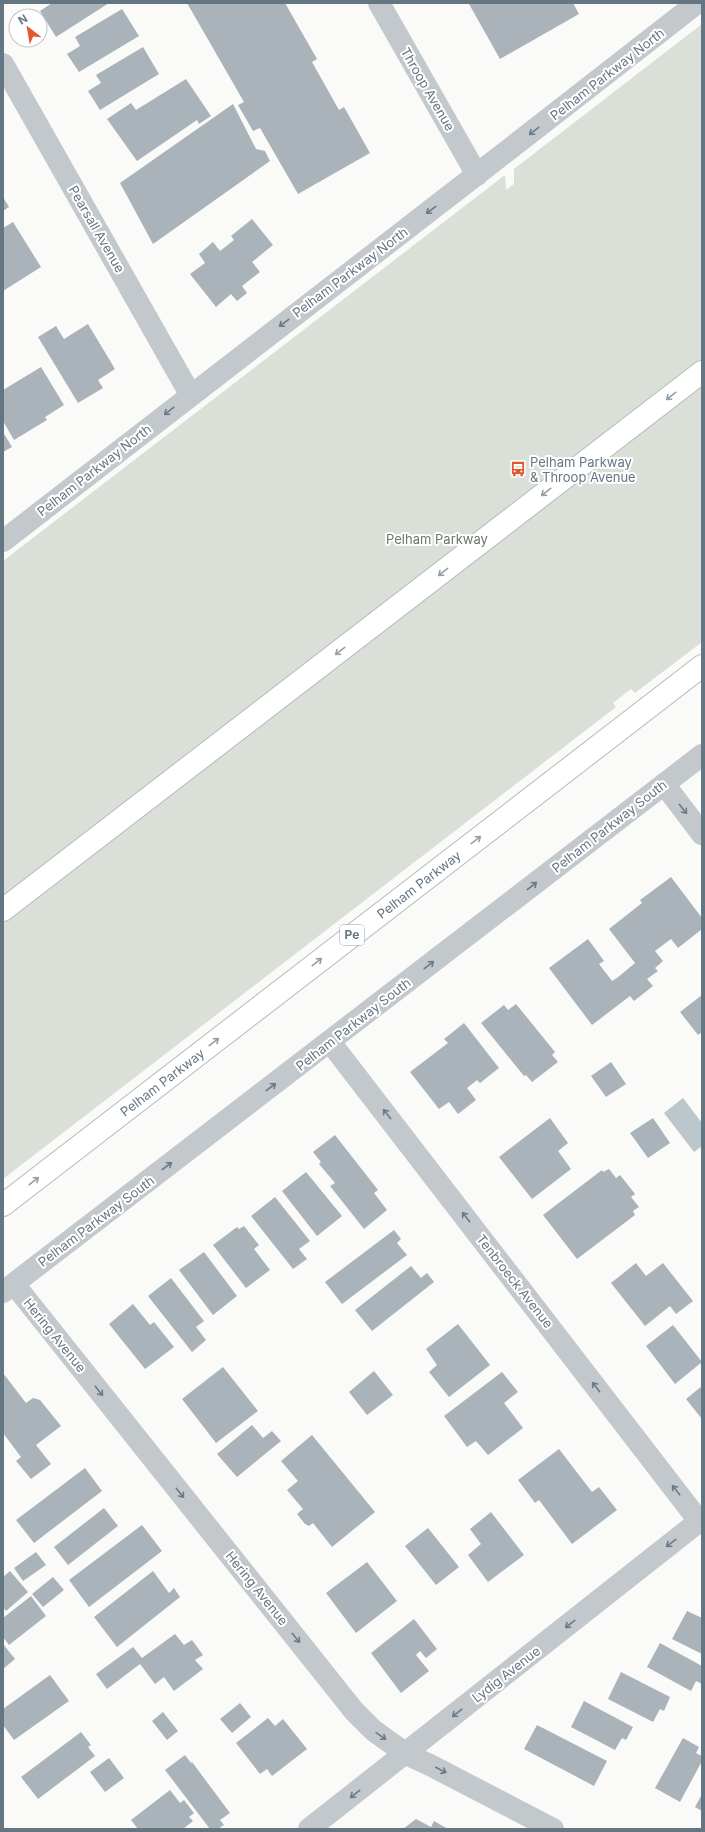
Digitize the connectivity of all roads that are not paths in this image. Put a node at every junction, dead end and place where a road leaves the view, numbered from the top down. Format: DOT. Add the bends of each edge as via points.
graph roads {
  1 [pos="379,3"];
  2 [pos="697,3"];
  3 [pos="3,64"];
  4 [pos="477,175"];
  5 [pos="702,372"];
  6 [pos="190,394"];
  7 [pos="3,541"];
  8 [pos="702,666"];
  9 [pos="702,755"];
  10 [pos="664,784"];
  11 [pos="702,834"];
  12 [pos="3,910"];
  13 [pos="330,1042"];
  14 [pos="3,1205"];
  15 [pos="8,1288"];
  16 [pos="701,1520"];
  17 [pos="406,1754"];
  18 [pos="310,1829"];
  19 [pos="553,1829"];
  1 -- 4 [label="street, Throop Avenue"];
  2 -- 4 [label="street, Pelham Parkway North, one-way"];
  3 -- 6 [label="street, Pearsall Avenue"];
  4 -- 6 [label="street, Pelham Parkway North, one-way"];
  5 -- 12 [label="main road, one-way"];
  6 -- 7 [label="street, Pelham Parkway North, one-way"];
  14 -- 8 [label="main road, Pelham Parkway / Pe, one-way"];
  9 -- 10 [label="street, Pelham Parkway South"];
  10 -- 11 [label="street, one-way"];
  13 -- 10 [label="street, Pelham Parkway South, one-way"];
  15 -- 13 [label="street, Pelham Parkway South, one-way"];
  16 -- 13 [label="street, Tenbroeck Avenue, one-way"];
  15 -- 17 [label="street, Hering Avenue, one-way" via="354,1711 373,1730"];
  16 -- 17 [label="street, Lydig Avenue, one-way"];
  17 -- 18 [label="street, Lydig Avenue, one-way"];
  17 -- 19 [label="street, Hering Avenue, one-way"];
}
